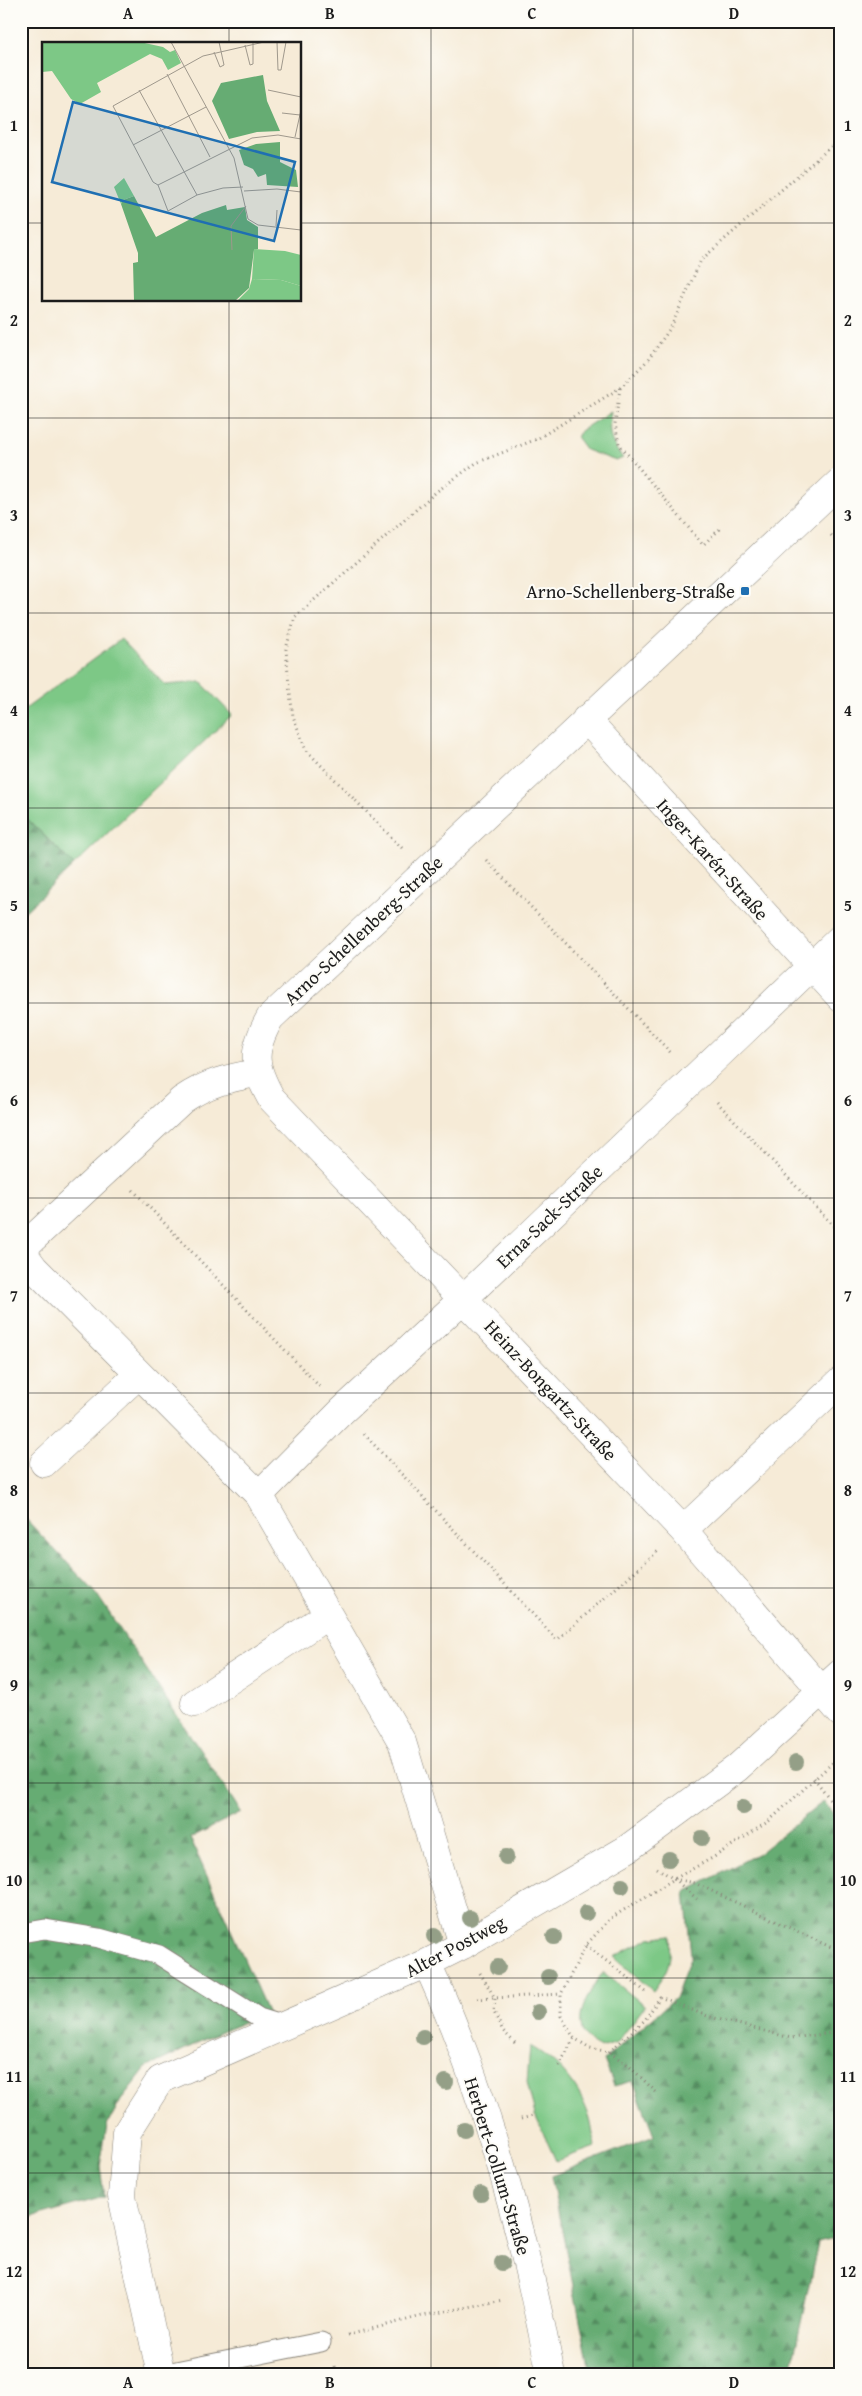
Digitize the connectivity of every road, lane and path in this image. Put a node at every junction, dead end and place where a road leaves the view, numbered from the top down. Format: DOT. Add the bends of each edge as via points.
graph roads {
  1 [pos="841,138"];
  2 [pos="620,388"];
  3 [pos="841,481"];
  4 [pos="722,527"];
  5 [pos="586,719"];
  6 [pos="463,836"];
  7 [pos="425,872"];
  8 [pos="841,938"];
  9 [pos="810,967"];
  10 [pos="841,998"];
  11 [pos="257,1073"];
  12 [pos="694,1078"];
  13 [pos="841,1234"];
  14 [pos="464,1298"];
  15 [pos="139,1374"];
  16 [pos="841,1382"];
  17 [pos="44,1463"];
  18 [pos="259,1495"];
  19 [pos="683,1530"];
  20 [pos="328,1615"];
  21 [pos="557,1640"];
  22 [pos="832,1682"];
  23 [pos="195,1703"];
  24 [pos="841,1713"];
  25 [pos="841,1755"];
  26 [pos="814,1778"];
  27 [pos="841,1814"];
  28 [pos="627,1849"];
  29 [pos="674,1879"];
  30 [pos="697,1899"];
  31 [pos="21,1933"];
  32 [pos="463,1944"];
  33 [pos="586,1945"];
  34 [pos="841,1952"];
  35 [pos="427,1963"];
  36 [pos="646,1992"];
  37 [pos="561,1994"];
  38 [pos="495,1998"];
  39 [pos="444,2000"];
  40 [pos="285,2026"];
  41 [pos="841,2032"];
  42 [pos="574,2038"];
  43 [pos="516,2044"];
  44 [pos="609,2052"];
  45 [pos="559,2066"];
  46 [pos="656,2092"];
  47 [pos="474,2306"];
  48 [pos="342,2337"];
  49 [pos="321,2342"];
  50 [pos="161,2375"];
  51 [pos="550,2375"];
  1 -- 2 [label="path" via="701,260 671,327 648,360"];
  2 -- 4 [label="path" via="615,424 619,444 703,545"];
  2 -- 7 [label="path" via="537,439 476,463 436,492 295,617 286,649 289,686 293,716 306,750"];
  3 -- 5 [label="street, Arno-Schellenberg-Straße"];
  5 -- 6 [label="street, Arno-Schellenberg-Straße"];
  5 -- 9 [label="street, Inger-Karén-Straße"];
  6 -- 7 [label="street, Arno-Schellenberg-Straße"];
  6 -- 12 [label="path"];
  7 -- 11 [label="street, Arno-Schellenberg-Straße" via="270,1018 259,1036"];
  8 -- 9 [label="street, Erna-Sack-Straße"];
  9 -- 10 [label="street, Inger-Karén-Straße"];
  9 -- 12 [label="street, Erna-Sack-Straße"];
  11 -- 14 [label="street, Heinz-Bongartz-Straße" via="271,1098"];
  11 -- 15 [label="street" via="200,1087 182,1100 29,1242 24,1253 34,1268"];
  12 -- 13 [label="path"];
  12 -- 14 [label="street, Erna-Sack-Straße"];
  14 -- 18 [label="street, Erna-Sack-Straße" via="342,1411"];
  14 -- 19 [label="street, Heinz-Bongartz-Straße"];
  15 -- 17 [label="street"];
  15 -- 18 [label="street"];
  16 -- 19 [label="street"];
  18 -- 20 [label="street"];
  19 -- 21 [label="path"];
  19 -- 22 [label="street, Heinz-Bongartz-Straße"];
  20 -- 23 [label="street"];
  20 -- 32 [label="street" via="402,1742"];
  22 -- 24 [label="street, Heinz-Bongartz-Straße"];
  22 -- 28 [label="street, Alter Postweg" via="737,1768"];
  25 -- 26 [label="path"];
  26 -- 27 [label="path"];
  26 -- 29 [label="path" via="769,1821"];
  28 -- 29 [label="path"];
  28 -- 32 [label="street, Alter Postweg"];
  29 -- 30 [label="path"];
  29 -- 33 [label="path" via="611,1918"];
  29 -- 34 [label="path" via="695,1883"];
  31 -- 40 [label="lane" via="45,1929 99,1938 159,1954 259,2018"];
  32 -- 35 [label="street, Alter Postweg"];
  32 -- 38 [label="path"];
  33 -- 36 [label="path"];
  33 -- 37 [label="path"];
  35 -- 39 [label="street, Herbert-Collum-Straße"];
  35 -- 40 [label="street, Alter Postweg"];
  37 -- 38 [label="path"];
  37 -- 42 [label="path" via="560,2016"];
  38 -- 39 [label="path"];
  38 -- 43 [label="path" via="494,2012 503,2032"];
  39 -- 51 [label="street, Herbert-Collum-Straße" via="489,2128 535,2293"];
  40 -- 50 [label="street, Alter Postweg" via="160,2080 127,2132 122,2196"];
  41 -- 44 [label="path" via="792,2038 707,2016 660,1997 645,2020"];
  42 -- 44 [label="path" via="590,2048"];
  42 -- 45 [label="path"];
  44 -- 46 [label="path"];
  47 -- 48 [label="path"];
  49 -- 50 [label="lane"];
}
